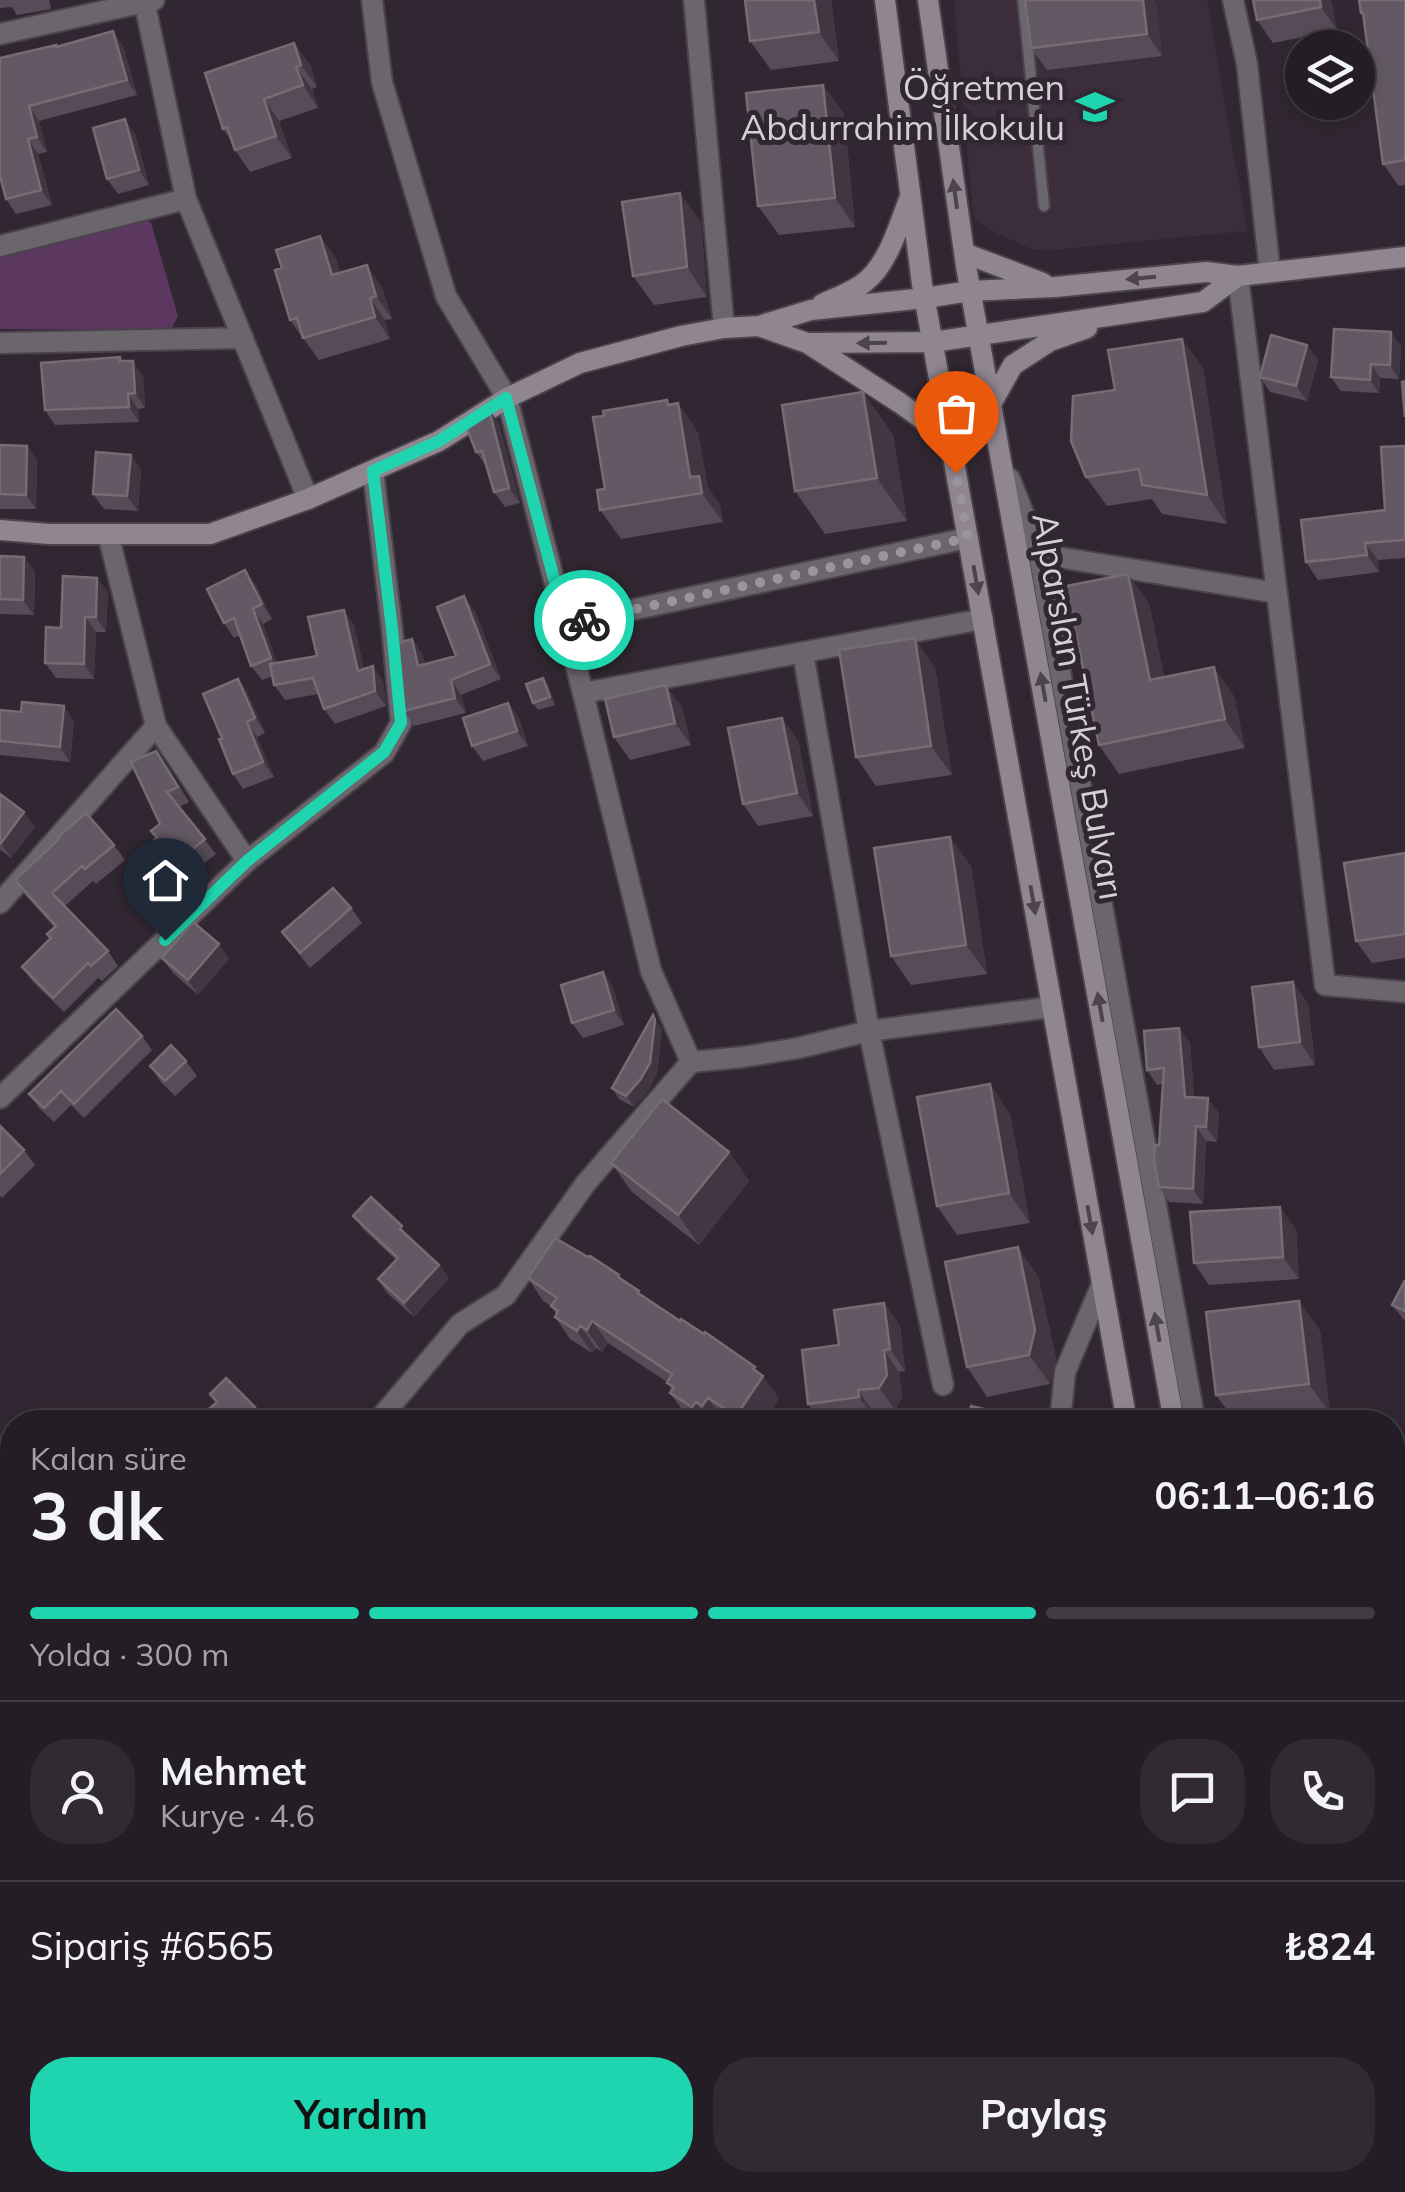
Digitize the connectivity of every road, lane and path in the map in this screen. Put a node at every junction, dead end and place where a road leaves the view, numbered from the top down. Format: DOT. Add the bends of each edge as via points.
graph roads {
  1 [pos="372,0"];
  2 [pos="694,0"];
  3 [pos="885,0"];
  4 [pos="928,0"];
  5 [pos="1023,0"];
  6 [pos="1232,0"];
  7 [pos="148,1"];
  8 [pos="0,34"];
  9 [pos="911,195"];
  10 [pos="186,200"];
  11 [pos="1044,206"];
  12 [pos="0,246"];
  13 [pos="964,254"];
  14 [pos="1405,257"];
  15 [pos="1270,272"];
  16 [pos="1238,276"];
  17 [pos="1055,286"];
  18 [pos="970,292"];
  19 [pos="925,298"];
  20 [pos="811,310"];
  21 [pos="1126,314"];
  22 [pos="759,326"];
  23 [pos="724,328"];
  24 [pos="978,335"];
  25 [pos="242,338"];
  26 [pos="0,342"];
  27 [pos="933,342"];
  28 [pos="807,343"];
  29 [pos="506,398"];
  30 [pos="991,404"];
  31 [pos="950,440"];
  32 [pos="1001,457"];
  33 [pos="373,471"];
  34 [pos="308,500"];
  35 [pos="0,530"];
  36 [pos="108,534"];
  37 [pos="968,538"];
  38 [pos="1039,554"];
  39 [pos="1277,593"];
  40 [pos="982,619"];
  41 [pos="566,624"];
  42 [pos="803,652"];
  43 [pos="583,693"];
  44 [pos="156,726"];
  45 [pos="247,861"];
  46 [pos="0,903"];
  47 [pos="1405,992"];
  48 [pos="1052,1007"];
  49 [pos="869,1030"];
  50 [pos="691,1062"];
  51 [pos="0,1098"];
  52 [pos="1102,1284"];
  53 [pos="943,1385"];
  54 [pos="387,1410"];
  55 [pos="1061,1410"];
  56 [pos="1125,1410"];
  57 [pos="1172,1410"];
  58 [pos="1193,1410"];
  1 -- 29 [label="street" via="382,82 446,296"];
  2 -- 23 [label="street"];
  3 -- 9 [label="main road"];
  13 -- 4 [label="main road, Alparslan Türkeş Bulvarı, one-way"];
  5 -- 11 [label="lane"];
  6 -- 15 [label="street" via="1246,64"];
  7 -- 8 [label="street"];
  7 -- 10 [label="street"];
  9 -- 19 [label="main road"];
  9 -- 20 [label="main road" via="888,252 866,282"];
  10 -- 12 [label="street"];
  10 -- 25 [label="street"];
  13 -- 17 [label="main road"];
  13 -- 18 [label="main road, Alparslan Türkeş Bulvarı"];
  14 -- 15 [label="main road"];
  15 -- 16 [label="main road"];
  16 -- 17 [label="main road, one-way" via="1206,272"];
  16 -- 21 [label="main road" via="1203,302"];
  16 -- 39 [label="street"];
  17 -- 18 [label="main road"];
  18 -- 19 [label="main road"];
  18 -- 24 [label="main road, Alparslan Türkeş Bulvarı"];
  19 -- 20 [label="main road"];
  19 -- 27 [label="main road"];
  20 -- 22 [label="main road"];
  21 -- 24 [label="main road"];
  21 -- 30 [label="main road" via="1050,342 1013,365"];
  22 -- 23 [label="main road"];
  22 -- 28 [label="main road"];
  23 -- 29 [label="main road" via="580,363"];
  24 -- 27 [label="main road"];
  24 -- 30 [label="main road, Alparslan Türkeş Bulvarı"];
  25 -- 26 [label="street"];
  25 -- 34 [label="street"];
  27 -- 28 [label="main road, one-way"];
  27 -- 31 [label="main road"];
  28 -- 31 [label="main road"];
  29 -- 33 [label="main road" via="439,441"];
  29 -- 41 [label="street"];
  30 -- 32 [label="main road, Alparslan Türkeş Bulvarı"];
  31 -- 37 [label="main road"];
  32 -- 38 [label="street"];
  57 -- 32 [label="main road, Alparslan Türkeş Bulvarı, one-way"];
  33 -- 34 [label="main road"];
  33 -- 45 [label="street" via="401,723 384,752"];
  34 -- 36 [label="main road" via="210,534"];
  35 -- 36 [label="main road"];
  36 -- 44 [label="street"];
  37 -- 40 [label="main road, one-way"];
  37 -- 41 [label="street"];
  38 -- 39 [label="street"];
  38 -- 58 [label="street"];
  39 -- 47 [label="street" via="1324,984"];
  40 -- 42 [label="street"];
  40 -- 48 [label="main road, one-way"];
  41 -- 43 [label="street"];
  42 -- 43 [label="street"];
  42 -- 49 [label="street"];
  43 -- 50 [label="street" via="652,970"];
  44 -- 45 [label="street"];
  44 -- 46 [label="street"];
  45 -- 51 [label="street"];
  48 -- 49 [label="street"];
  48 -- 52 [label="main road, one-way"];
  49 -- 50 [label="street" via="798,1048"];
  49 -- 53 [label="street"];
  50 -- 54 [label="street" via="586,1182 506,1295 460,1324"];
  52 -- 55 [label="street" via="1065,1372"];
  52 -- 56 [label="main road"];
}
